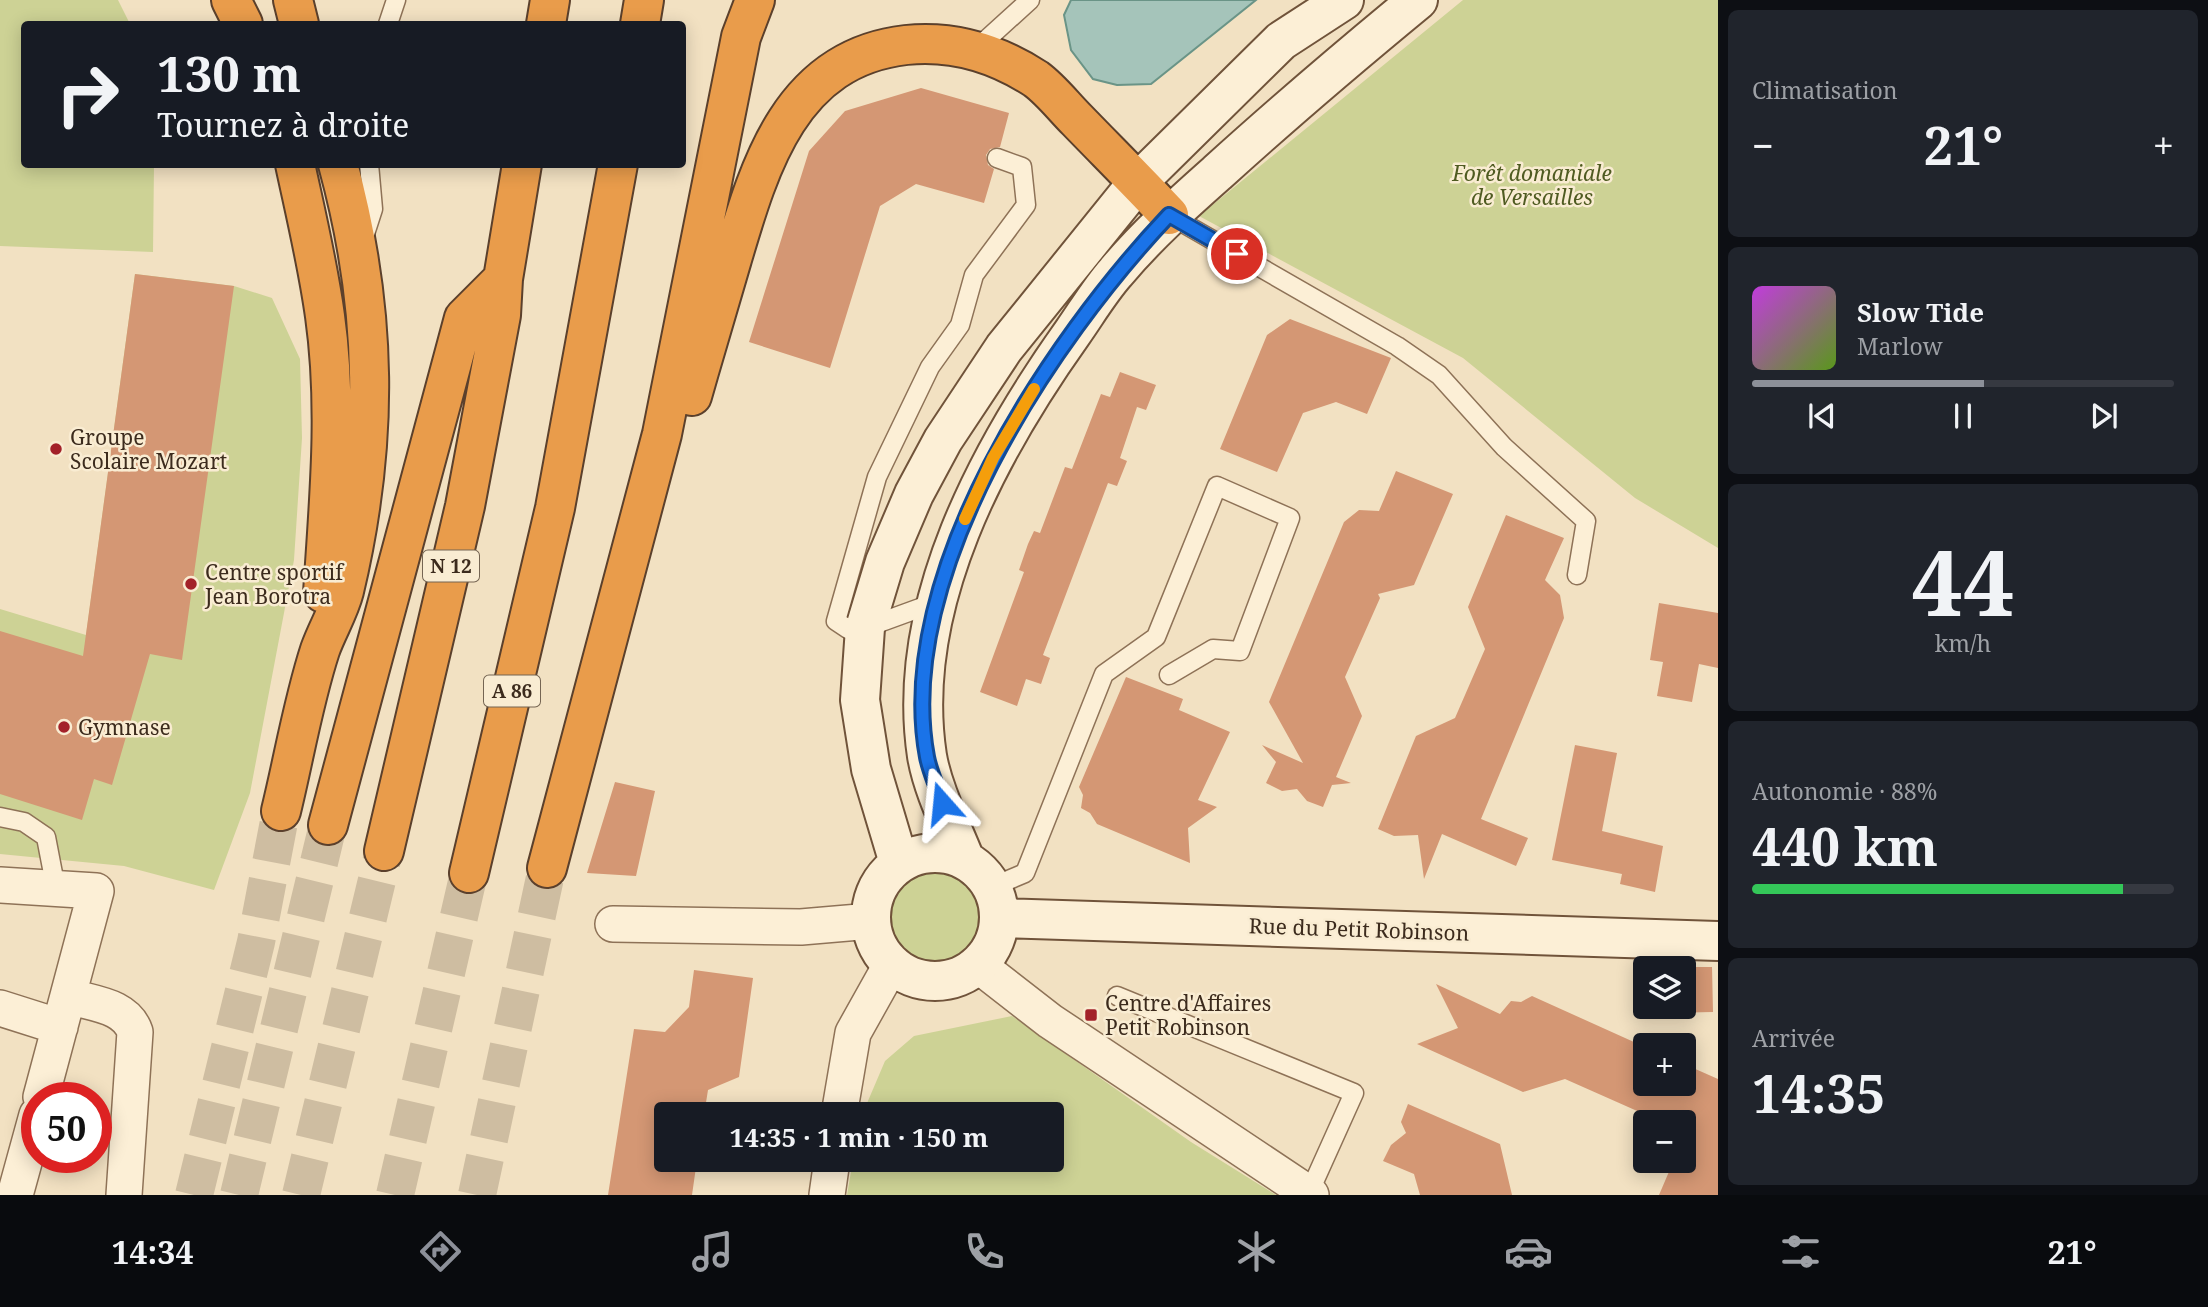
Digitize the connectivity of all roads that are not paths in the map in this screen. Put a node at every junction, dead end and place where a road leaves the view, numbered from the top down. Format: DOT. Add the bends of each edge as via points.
graph roads {
  1 [pos="231,0"];
  2 [pos="293,0"];
  3 [pos="396,0"];
  4 [pos="550,0"];
  5 [pos="644,0"];
  6 [pos="732,0"];
  7 [pos="755,0"];
  8 [pos="1030,0"];
  9 [pos="1344,0"];
  10 [pos="1418,0"];
  11 [pos="242,21"];
  12 [pos="298,21"];
  13 [pos="389,21"];
  14 [pos="546,21"];
  15 [pos="640,21"];
  16 [pos="741,37"];
  17 [pos="975,50"];
  18 [pos="997,158"];
  19 [pos="296,168"];
  20 [pos="339,168"];
  21 [pos="369,168"];
  22 [pos="521,168"];
  23 [pos="617,168"];
  24 [pos="1138,182"];
  25 [pos="1169,215"];
  26 [pos="358,254"];
  27 [pos="503,279"];
  28 [pos="662,435"];
  29 [pos="1577,575"];
  30 [pos="939,601"];
  31 [pos="865,628"];
  32 [pos="320,650"];
  33 [pos="1169,675"];
  34 [pos="281,811"];
  35 [pos="0,817"];
  36 [pos="328,825"];
  37 [pos="384,851"];
  38 [pos="965,860"];
  39 [pos="899,863"];
  40 [pos="547,868"];
  41 [pos="468,873"];
  42 [pos="0,885"];
  43 [pos="56,889"];
  44 [pos="996,903"];
  45 [pos="870,921"];
  46 [pos="613,924"];
  47 [pos="1718,941"];
  48 [pos="891,965"];
  49 [pos="978,965"];
  50 [pos="1117,996"];
  51 [pos="0,1008"];
  52 [pos="64,1012"];
  53 [pos="45,1082"];
  54 [pos="841,1102"];
  55 [pos="830,1172"];
  56 [pos="21,1173"];
  57 [pos="1310,1194"];
  58 [pos="15,1195"];
  59 [pos="124,1195"];
  60 [pos="827,1195"];
  1 -- 11 [label="highway"];
  2 -- 12 [label="highway"];
  3 -- 13 [label="lane"];
  4 -- 14 [label="highway"];
  5 -- 15 [label="highway"];
  6 -- 16 [label="lane"];
  7 -- 16 [label="highway"];
  8 -- 17 [label="lane"];
  9 -- 24 [label="main road" via="1281,41"];
  10 -- 25 [label="main road"];
  16 -- 28 [label="highway"];
  17 -- 24 [label="highway" via="1038,81"];
  17 -- 28 [label="highway" via="928,43 886,47 822,79 796,106 771,145 754,186 692,395 681,421"];
  18 -- 31 [label="lane" via="1022,167 1026,205 974,275 960,325 929,368 877,477 836,621 848,629"];
  19 -- 32 [label="highway" via="325,317 331,389 332,458"];
  20 -- 26 [label="highway"];
  21 -- 26 [label="lane" via="373,209"];
  22 -- 27 [label="highway"];
  23 -- 41 [label="highway, A 86" via="555,508"];
  24 -- 25 [label="highway"];
  24 -- 31 [label="main road" via="1004,348 943,440 890,551"];
  25 -- 29 [label="lane" via="1397,346 1439,375 1504,447 1586,521"];
  25 -- 30 [label="main road" via="1115,272 1000,446 961,527"];
  26 -- 32 [label="highway" via="370,343 368,461 343,594"];
  27 -- 36 [label="highway" via="464,318"];
  27 -- 37 [label="highway, N 12" via="501,314 465,506"];
  28 -- 40 [label="highway"];
  30 -- 31 [label="lane"];
  30 -- 38 [label="main road" via="929,639 924,699 928,758"];
  31 -- 39 [label="main road" via="860,700 871,769"];
  32 -- 34 [label="highway"];
  33 -- 44 [label="lane" via="1213,649 1240,651 1290,518 1217,486 1156,637 1104,674 1025,873"];
  35 -- 43 [label="lane" via="24,822 46,837"];
  38 -- 39 [label="main road" via="932,853"];
  38 -- 44 [label="main road" via="976,867"];
  39 -- 45 [label="main road" via="880,883"];
  42 -- 43 [label="street"];
  43 -- 52 [label="street" via="96,891"];
  44 -- 47 [label="main road, Rue du Petit Robinson"];
  44 -- 49 [label="main road" via="993,944"];
  45 -- 46 [label="street" via="801,926"];
  45 -- 48 [label="main road" via="880,952"];
  48 -- 49 [label="main road" via="925,981 962,976"];
  48 -- 54 [label="street" via="853,1033"];
  49 -- 57 [label="street" via="1050,1021"];
  50 -- 57 [label="lane" via="1354,1093"];
  51 -- 52 [label="street"];
  52 -- 53 [label="street"];
  52 -- 59 [label="street" via="121,1011 131,1019 135,1032"];
  55 -- 60 [label="street"];
  56 -- 58 [label="street"];
}
